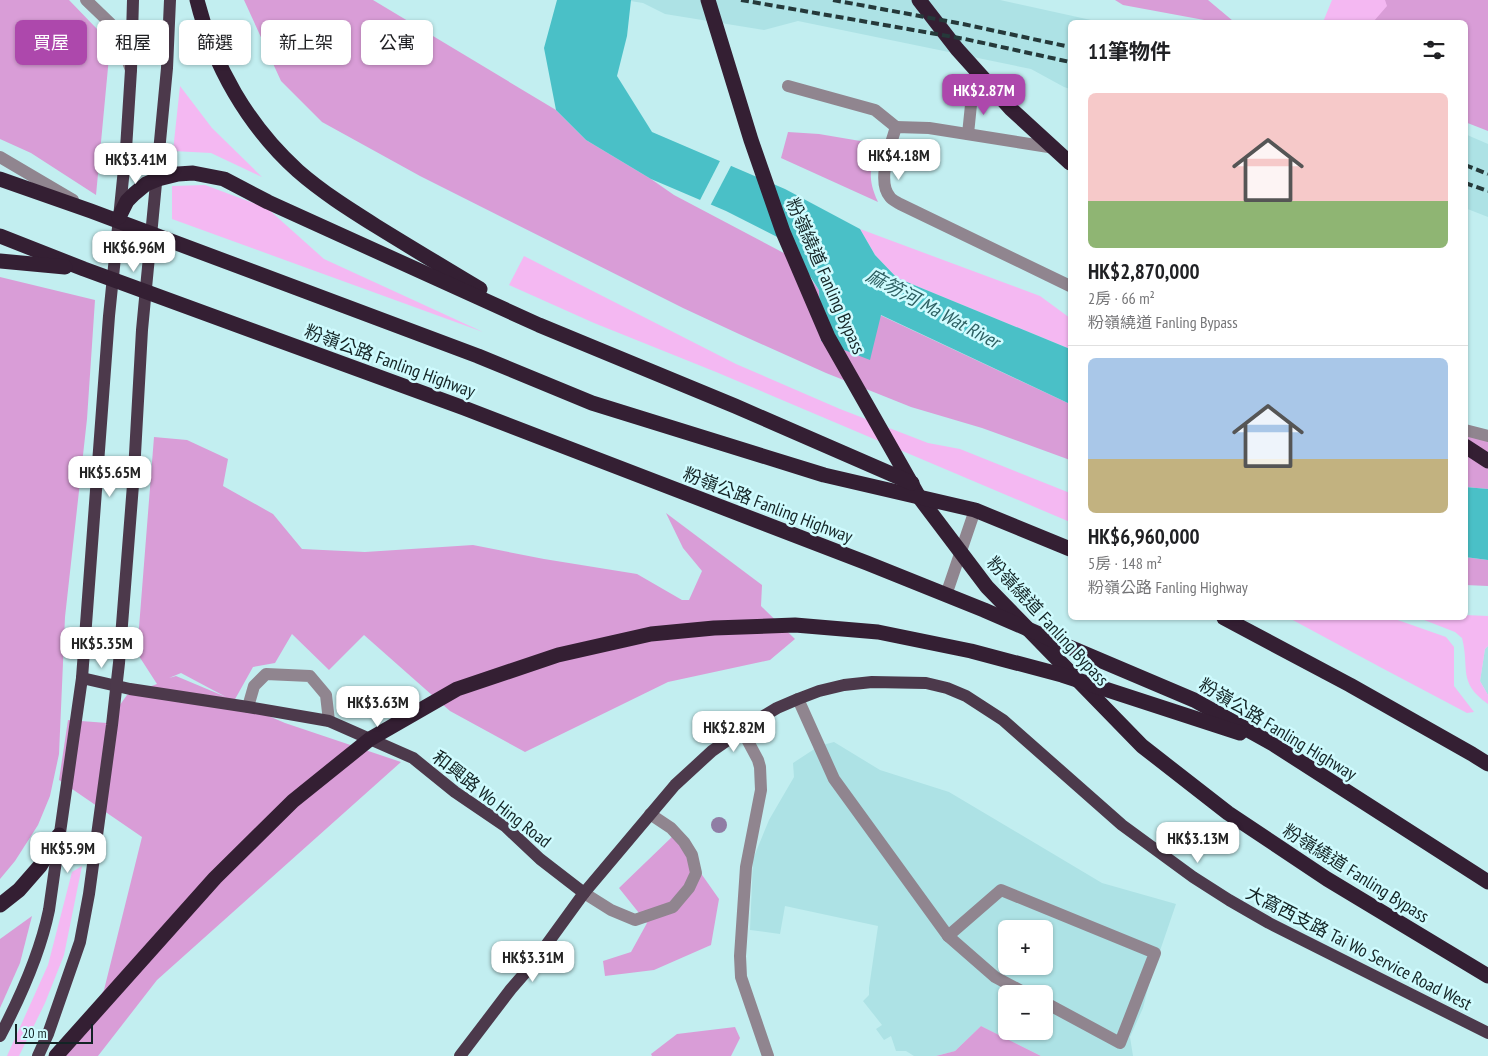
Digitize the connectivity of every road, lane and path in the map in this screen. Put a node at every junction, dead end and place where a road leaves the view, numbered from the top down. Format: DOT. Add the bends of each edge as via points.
graph roads {
  1 [pos="86,0"];
  2 [pos="133,0"];
  3 [pos="170,0"];
  4 [pos="197,0"];
  5 [pos="708,0"];
  6 [pos="919,0"];
  7 [pos="132,70"];
  8 [pos="788,86"];
  9 [pos="972,95"];
  10 [pos="896,127"];
  11 [pos="968,134"];
  12 [pos="1068,155"];
  13 [pos="0,157"];
  14 [pos="1068,161"];
  15 [pos="158,178"];
  16 [pos="0,179"];
  17 [pos="91,211"];
  18 [pos="119,217"];
  19 [pos="0,236"];
  20 [pos="0,261"];
  21 [pos="84,269"];
  22 [pos="1068,285"];
  23 [pos="539,325"];
  24 [pos="1468,431"];
  25 [pos="1488,436"];
  26 [pos="1468,448"];
  27 [pos="1488,461"];
  28 [pos="975,510"];
  29 [pos="1068,548"];
  30 [pos="946,595"];
  31 [pos="1228,620"];
  32 [pos="82,678"];
  33 [pos="117,686"];
  34 [pos="798,699"];
  35 [pos="248,707"];
  36 [pos="329,721"];
  37 [pos="742,730"];
  38 [pos="1273,744"];
  39 [pos="1488,764"];
  40 [pos="650,814"];
  41 [pos="59,835"];
  42 [pos="1488,882"];
  43 [pos="584,893"];
  44 [pos="0,905"];
  45 [pos="948,936"];
  46 [pos="1488,976"];
  47 [pos="1012,985"];
  48 [pos="1053,1007"];
  49 [pos="1488,1033"];
  50 [pos="0,1036"];
  51 [pos="38,1056"];
  52 [pos="56,1056"];
  53 [pos="460,1056"];
  54 [pos="768,1056"];
  1 -- 7 [label="street" via="111,24"];
  2 -- 7 [label="main road"];
  3 -- 15 [label="main road"];
  4 -- 23 [label="highway" via="213,50 241,105 298,170 348,208"];
  5 -- 46 [label="highway, 粉嶺繞道 Fanling Bypass" via="783,232 828,337 919,497 987,588 1142,746 1212,801 1327,879"];
  6 -- 14 [label="highway" via="957,49 1011,109"];
  7 -- 18 [label="main road"];
  8 -- 10 [label="street" via="875,110"];
  9 -- 11 [label="street"];
  10 -- 11 [label="street"];
  10 -- 22 [label="street" via="885,168 885,188 890,197"];
  11 -- 12 [label="street" via="1053,147"];
  13 -- 17 [label="street"];
  15 -- 18 [label="highway" via="134,194"];
  15 -- 23 [label="highway" via="193,173 224,179"];
  15 -- 33 [label="main road" via="142,330"];
  16 -- 17 [label="highway, 粉嶺公路 Fanling Highway"];
  17 -- 28 [label="highway, 粉嶺公路 Fanling Highway" via="478,356 592,403 824,475"];
  18 -- 32 [label="main road"];
  19 -- 21 [label="highway, 粉嶺公路 Fanling Highway"];
  20 -- 21 [label="highway"];
  21 -- 30 [label="highway, 粉嶺公路 Fanling Highway" via="464,408"];
  23 -- 28 [label="highway"];
  24 -- 25 [label="street"];
  26 -- 27 [label="highway"];
  28 -- 29 [label="highway, 粉嶺公路 Fanling Highway"];
  28 -- 30 [label="street"];
  30 -- 38 [label="highway, 粉嶺公路 Fanling Highway" via="1194,700"];
  31 -- 39 [label="highway"];
  32 -- 33 [label="main road, 和興路 Wo Hing Road"];
  32 -- 41 [label="main road"];
  33 -- 35 [label="main road, 和興路 Wo Hing Road"];
  33 -- 51 [label="main road" via="80,942"];
  34 -- 37 [label="main road"];
  34 -- 45 [label="street" via="834,779"];
  34 -- 49 [label="main road, 大窩西支路 Tai Wo Service Road West" via="844,685 872,682 926,683 966,696 1003,720 1122,825 1229,900 1323,952"];
  35 -- 36 [label="main road, 和興路 Wo Hing Road"];
  35 -- 36 [label="street" via="254,686 266,674 310,676 326,695"];
  36 -- 43 [label="main road, 和興路 Wo Hing Road" via="413,758 505,826 540,859"];
  37 -- 40 [label="main road" via="712,751 675,785"];
  37 -- 54 [label="street" via="758,760 761,790 746,867 741,976"];
  38 -- 42 [label="highway, 粉嶺公路 Fanling Highway"];
  38 -- 52 [label="highway" via="1062,675 971,651 878,632 795,625 714,628 651,634 558,655 457,689 370,740 293,801 214,878"];
  40 -- 43 [label="main road"];
  40 -- 43 [label="street" via="671,828 692,855 696,873 689,888 673,907 635,920 610,910"];
  41 -- 44 [label="highway" via="40,866 19,890"];
  41 -- 50 [label="main road" via="44,935 36,960"];
  43 -- 53 [label="main road"];
  45 -- 47 [label="street" via="995,976"];
  45 -- 48 [label="street" via="1001,890 1156,953 1120,1043"];
}
